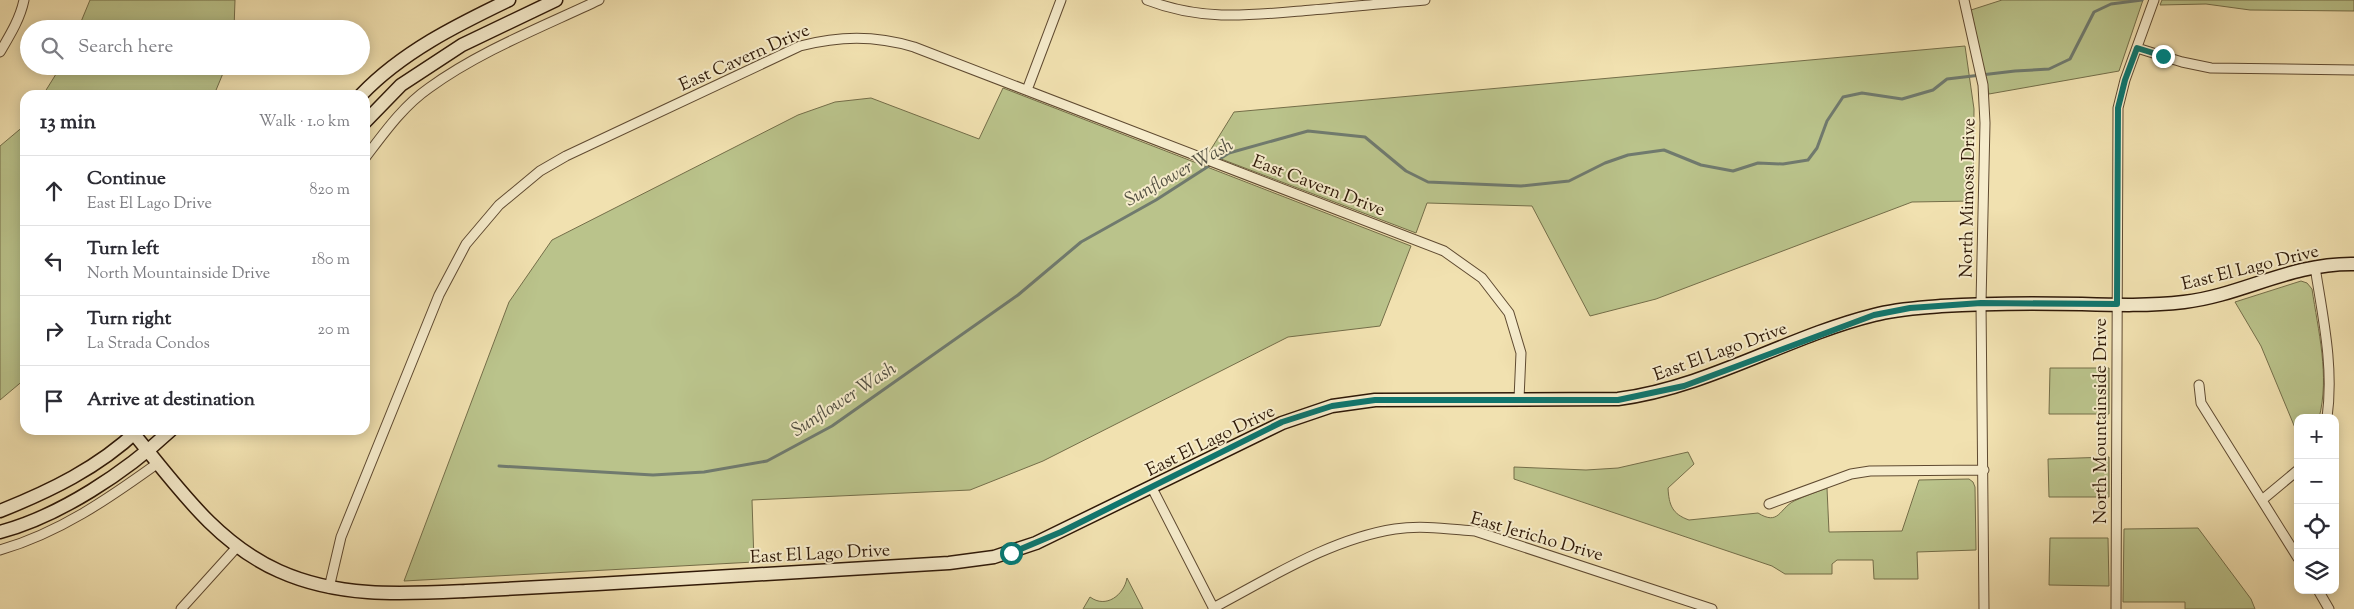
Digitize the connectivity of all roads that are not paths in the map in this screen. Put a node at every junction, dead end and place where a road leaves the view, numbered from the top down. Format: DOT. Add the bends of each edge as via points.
graph roads {
  1 [pos="24,0"];
  2 [pos="509,0"];
  3 [pos="556,0"];
  4 [pos="598,0"];
  5 [pos="1061,0"];
  6 [pos="1147,0"];
  7 [pos="1425,0"];
  8 [pos="1964,0"];
  9 [pos="2154,0"];
  10 [pos="2137,48"];
  11 [pos="0,52"];
  12 [pos="2354,70"];
  13 [pos="367,90"];
  14 [pos="1027,90"];
  15 [pos="370,117"];
  16 [pos="370,152"];
  17 [pos="2354,264"];
  18 [pos="2315,267"];
  19 [pos="1981,303"];
  20 [pos="2117,304"];
  21 [pos="2199,385"];
  22 [pos="1519,399"];
  23 [pos="2327,414"];
  24 [pos="132,435"];
  25 [pos="138,435"];
  26 [pos="165,435"];
  27 [pos="148,450"];
  28 [pos="158,463"];
  29 [pos="1984,470"];
  30 [pos="2294,474"];
  31 [pos="1152,488"];
  32 [pos="2262,500"];
  33 [pos="1769,504"];
  34 [pos="0,511"];
  35 [pos="0,532"];
  36 [pos="237,547"];
  37 [pos="0,550"];
  38 [pos="2294,552"];
  39 [pos="329,588"];
  40 [pos="2320,594"];
  41 [pos="1213,608"];
  42 [pos="181,609"];
  43 [pos="1712,609"];
  44 [pos="1984,609"];
  45 [pos="2116,609"];
  46 [pos="2329,609"];
  1 -- 11 [label="street" via="14,29"];
  2 -- 13 [label="street" via="424,45"];
  3 -- 15 [label="street" via="462,45 401,85"];
  4 -- 16 [label="street" via="471,62 428,88 396,118"];
  5 -- 14 [label="street"];
  6 -- 7 [label="street" via="1172,10 1212,17"];
  8 -- 19 [label="street, North Mimosa Drive" via="1983,85"];
  9 -- 10 [label="street, North Mountainside Drive"];
  10 -- 12 [label="street" via="2211,68"];
  10 -- 20 [label="street, North Mountainside Drive" via="2118,108"];
  14 -- 22 [label="street, East Cavern Drive" via="1444,251 1482,278 1509,312 1521,353"];
  14 -- 39 [label="street, East Cavern Drive" via="890,40 849,36 824,40 800,46 540,171 499,205 466,244 439,295 341,537"];
  17 -- 18 [label="street, East El Lago Drive"];
  18 -- 20 [label="street, East El Lago Drive" via="2194,300"];
  18 -- 23 [label="street" via="2329,359"];
  19 -- 20 [label="street, East El Lago Drive"];
  19 -- 22 [label="street, East El Lago Drive" via="1910,308 1874,315 1684,386 1639,397 1618,400"];
  19 -- 29 [label="street, North Mimosa Drive"];
  20 -- 45 [label="street, North Mountainside Drive"];
  21 -- 32 [label="street" via="2201,403"];
  22 -- 31 [label="street, East El Lago Drive" via="1375,400 1332,406 1282,422"];
  24 -- 34 [label="street" via="72,479"];
  25 -- 27 [label="street, East El Lago Drive"];
  26 -- 27 [label="street"];
  27 -- 28 [label="street, East El Lago Drive"];
  27 -- 35 [label="street" via="101,484 51,512"];
  28 -- 36 [label="street, East El Lago Drive" via="194,508"];
  28 -- 37 [label="street" via="73,520 29,542"];
  29 -- 33 [label="street" via="1851,474"];
  29 -- 44 [label="street, North Mimosa Drive"];
  30 -- 32 [label="street"];
  31 -- 39 [label="street, East El Lago Drive" via="1036,543 1011,553 976,560 408,594"];
  31 -- 41 [label="street"];
  32 -- 38 [label="street"];
  36 -- 39 [label="street, East El Lago Drive" via="276,570"];
  36 -- 42 [label="street"];
  40 -- 46 [label="street"];
  41 -- 43 [label="street, East Jericho Drive" via="1350,540 1396,529 1436,528 1476,531"];
}
